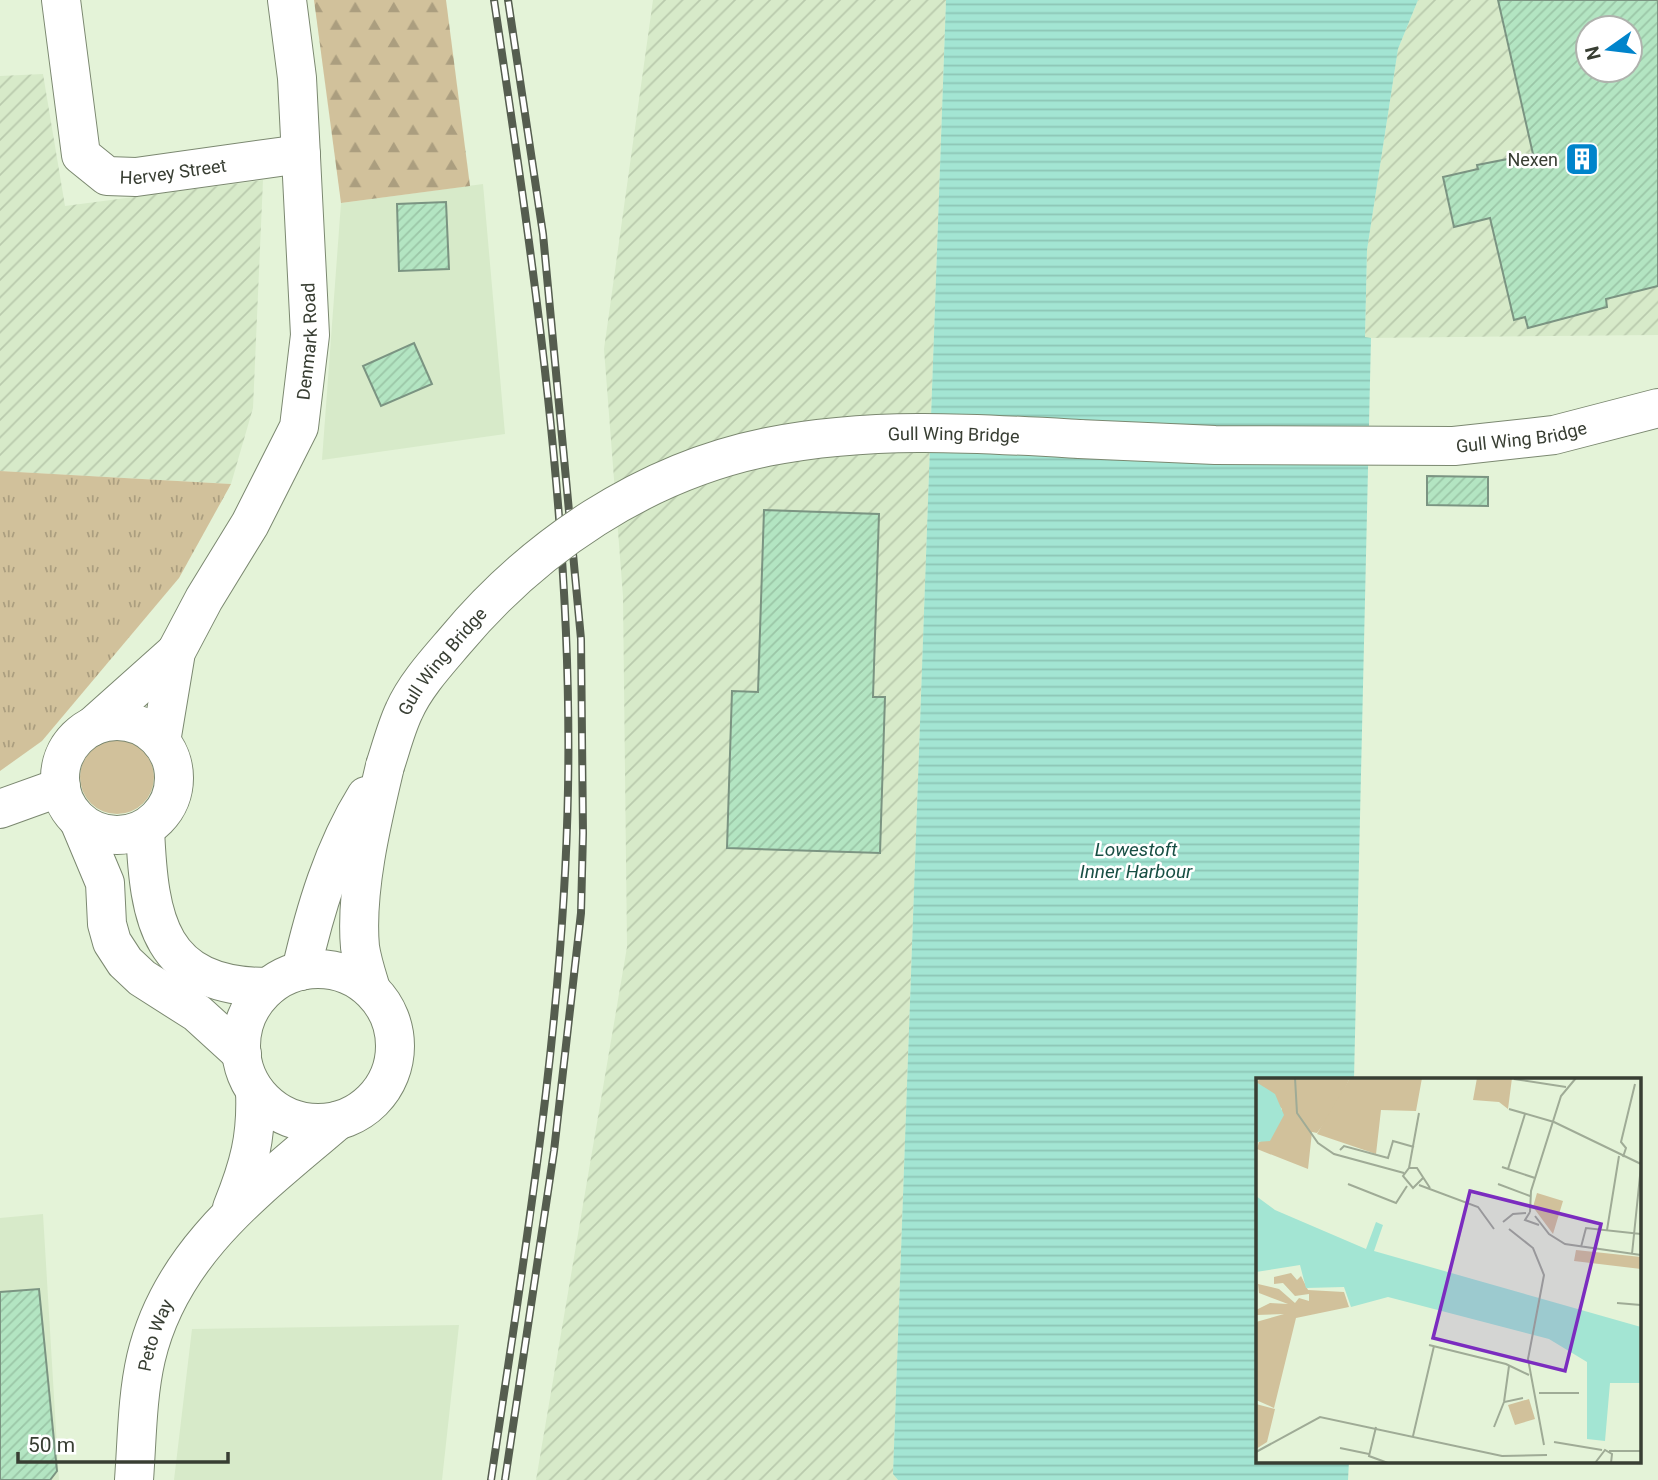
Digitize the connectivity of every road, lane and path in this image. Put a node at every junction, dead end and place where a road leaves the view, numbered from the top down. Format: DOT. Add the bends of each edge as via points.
graph roads {
  1 [pos="61,0"];
  2 [pos="288,0"];
  3 [pos="301,154"];
  4 [pos="1658,408"];
  5 [pos="176,652"];
  6 [pos="92,727"];
  7 [pos="161,742"];
  8 [pos="385,766"];
  9 [pos="61,787"];
  10 [pos="0,809"];
  11 [pos="79,821"];
  12 [pos="145,829"];
  13 [pos="285,979"];
  14 [pos="371,989"];
  15 [pos="242,1054"];
  16 [pos="255,1091"];
  17 [pos="337,1121"];
  18 [pos="230,1213"];
  19 [pos="134,1480"];
  1 -- 3 [label="main road, Hervey Street" via="81,155 107,176 136,177"];
  2 -- 3 [label="main road, Denmark Road"];
  3 -- 5 [label="main road, Denmark Road" via="310,335 299,427 250,524"];
  4 -- 8 [label="main road, Gull Wing Bridge, bridge" via="1554,435 1454,446 1215,445 957,431 855,436 768,447 690,470 615,504 538,557 479,612 435,664 405,709"];
  5 -- 6 [label="main road, Denmark Road"];
  5 -- 7 [label="main road, Denmark Road"];
  6 -- 7 [label="main road" via="129,722"];
  6 -- 9 [label="main road" via="66,752"];
  7 -- 12 [label="main road" via="171,759 174,779 170,799"];
  8 -- 13 [label="main road" via="352,818 312,924"];
  8 -- 14 [label="main road" via="360,910 360,948"];
  9 -- 10 [label="main road"];
  9 -- 11 [label="main road" via="67,806"];
  11 -- 12 [label="main road" via="99,833 123,835"];
  11 -- 15 [label="main road" via="105,883 112,942 125,962 197,1013"];
  12 -- 13 [label="main road" via="147,878 155,917 178,956 198,974 234,987"];
  13 -- 14 [label="main road" via="326,969 351,975"];
  13 -- 15 [label="main road" via="252,1006 243,1029"];
  14 -- 17 [label="main road" via="386,1008 394,1030 395,1054 377,1097 359,1112"];
  15 -- 16 [label="main road"];
  16 -- 17 [label="main road" via="291,1119"];
  16 -- 18 [label="main road, Peto Way" via="257,1122 251,1158"];
  17 -- 18 [label="main road, Peto Way"];
  18 -- 19 [label="main road, Peto Way" via="194,1254 172,1287 156,1324 146,1358"];
}
